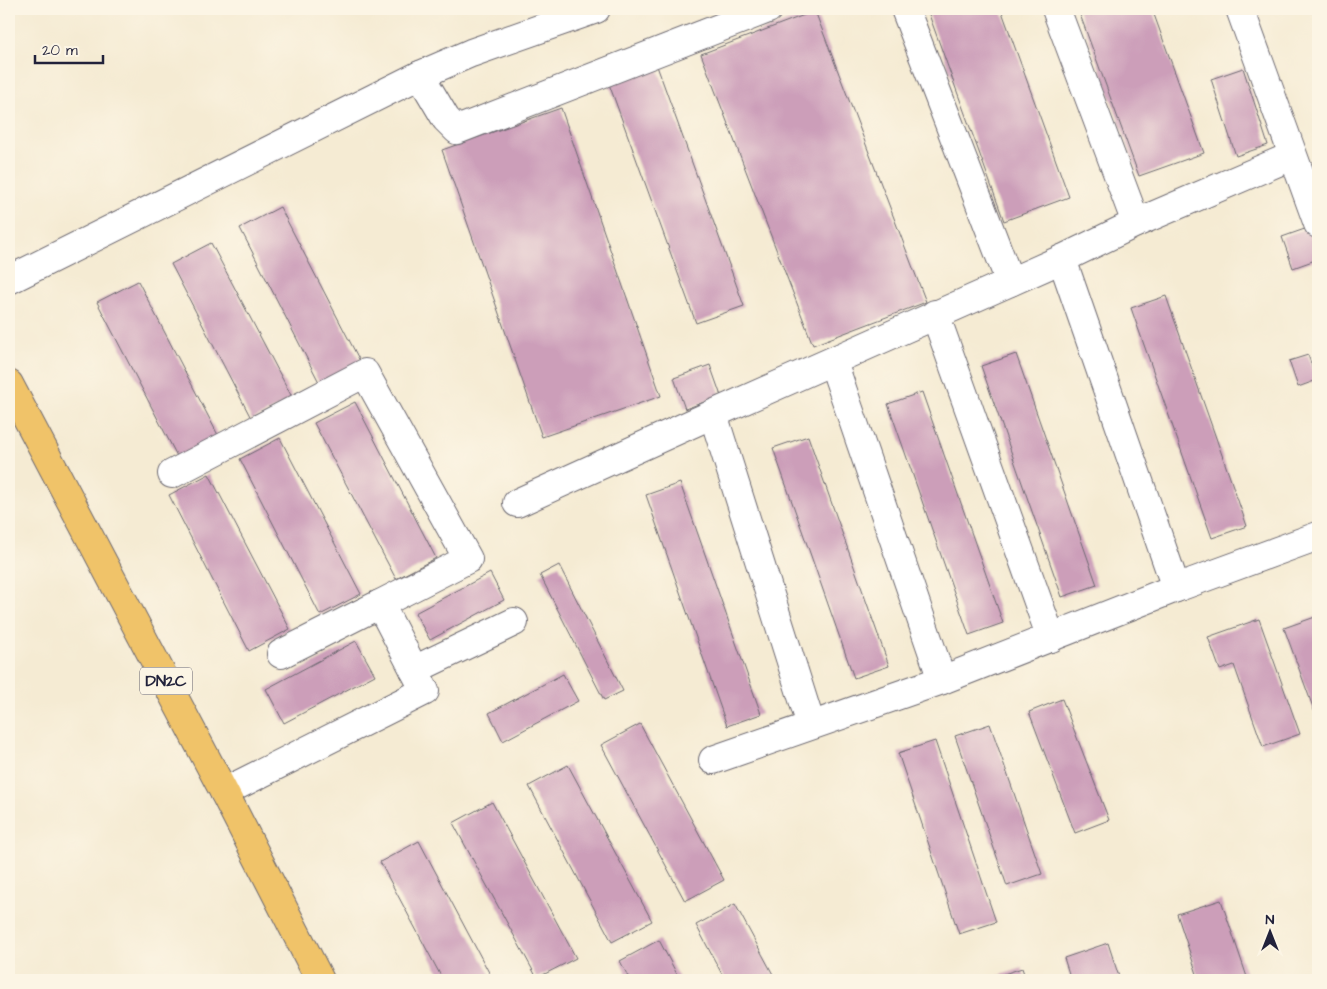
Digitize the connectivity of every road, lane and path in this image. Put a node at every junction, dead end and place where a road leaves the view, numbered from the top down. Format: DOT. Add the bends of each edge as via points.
graph roads {
  1 [pos="596,9"];
  2 [pos="768,9"];
  3 [pos="905,9"];
  4 [pos="1056,9"];
  5 [pos="1240,9"];
  6 [pos="420,75"];
  7 [pos="1292,156"];
  8 [pos="1136,223"];
  9 [pos="1318,224"];
  10 [pos="1062,259"];
  11 [pos="9,280"];
  12 [pos="1010,282"];
  13 [pos="935,314"];
  14 [pos="833,362"];
  15 [pos="9,384"];
  16 [pos="713,414"];
  17 [pos="172,474"];
  18 [pos="517,503"];
  19 [pos="1318,536"];
  20 [pos="1176,588"];
  21 [pos="380,604"];
  22 [pos="514,622"];
  23 [pos="1051,638"];
  24 [pos="281,654"];
  25 [pos="414,670"];
  26 [pos="942,680"];
  27 [pos="811,725"];
  28 [pos="713,760"];
  29 [pos="224,792"];
  30 [pos="320,980"];
  1 -- 6 [label="lane" via="471,53"];
  2 -- 6 [label="lane" via="457,130 446,119"];
  3 -- 12 [label="lane"];
  4 -- 8 [label="lane"];
  5 -- 7 [label="lane"];
  6 -- 11 [label="lane"];
  7 -- 8 [label="lane"];
  7 -- 9 [label="lane"];
  8 -- 10 [label="lane"];
  10 -- 12 [label="lane"];
  10 -- 20 [label="lane"];
  12 -- 13 [label="lane"];
  13 -- 14 [label="lane"];
  13 -- 23 [label="lane"];
  14 -- 16 [label="lane"];
  14 -- 26 [label="lane"];
  15 -- 29 [label="main road, DN2C"];
  16 -- 18 [label="lane"];
  16 -- 27 [label="lane"];
  17 -- 21 [label="lane" via="365,373 468,560"];
  19 -- 20 [label="lane"];
  20 -- 23 [label="lane"];
  21 -- 24 [label="lane"];
  21 -- 25 [label="lane"];
  22 -- 25 [label="lane"];
  23 -- 26 [label="lane"];
  25 -- 29 [label="lane" via="425,691"];
  26 -- 27 [label="lane"];
  27 -- 28 [label="lane"];
  29 -- 30 [label="main road, DN2C"];
}
